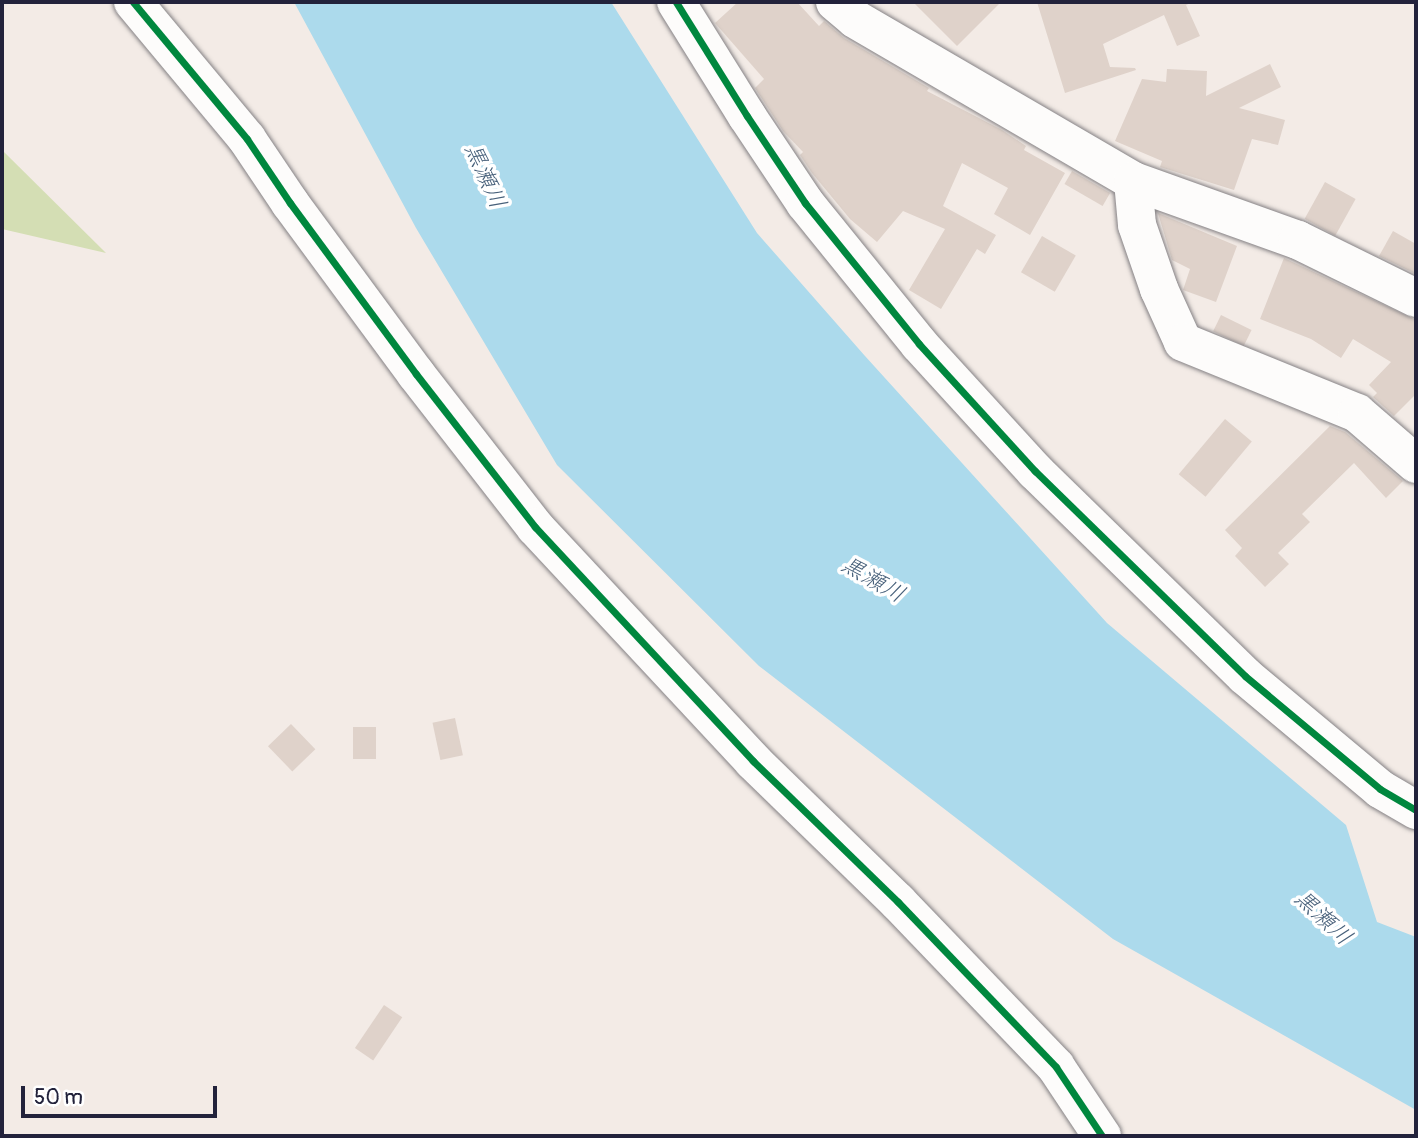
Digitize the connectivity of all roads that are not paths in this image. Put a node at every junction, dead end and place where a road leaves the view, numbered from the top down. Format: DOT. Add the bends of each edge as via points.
graph roads {
  1 [pos="133,2"];
  2 [pos="676,2"];
  3 [pos="835,2"];
  4 [pos="1133,181"];
  5 [pos="1398,282"];
  6 [pos="1416,298"];
  7 [pos="1416,464"];
  8 [pos="1416,810"];
  9 [pos="1102,1136"];
  1 -- 9 [label="street" via="247,139 416,374 535,527 753,761 898,902 1056,1068"];
  2 -- 8 [label="street" via="806,203 936,364 1035,471 1245,676 1380,789"];
  3 -- 4 [label="street" via="855,19"];
  4 -- 5 [label="street"];
  4 -- 7 [label="street" via="1137,225 1183,342 1357,413"];
  5 -- 6 [label="street"];
}
